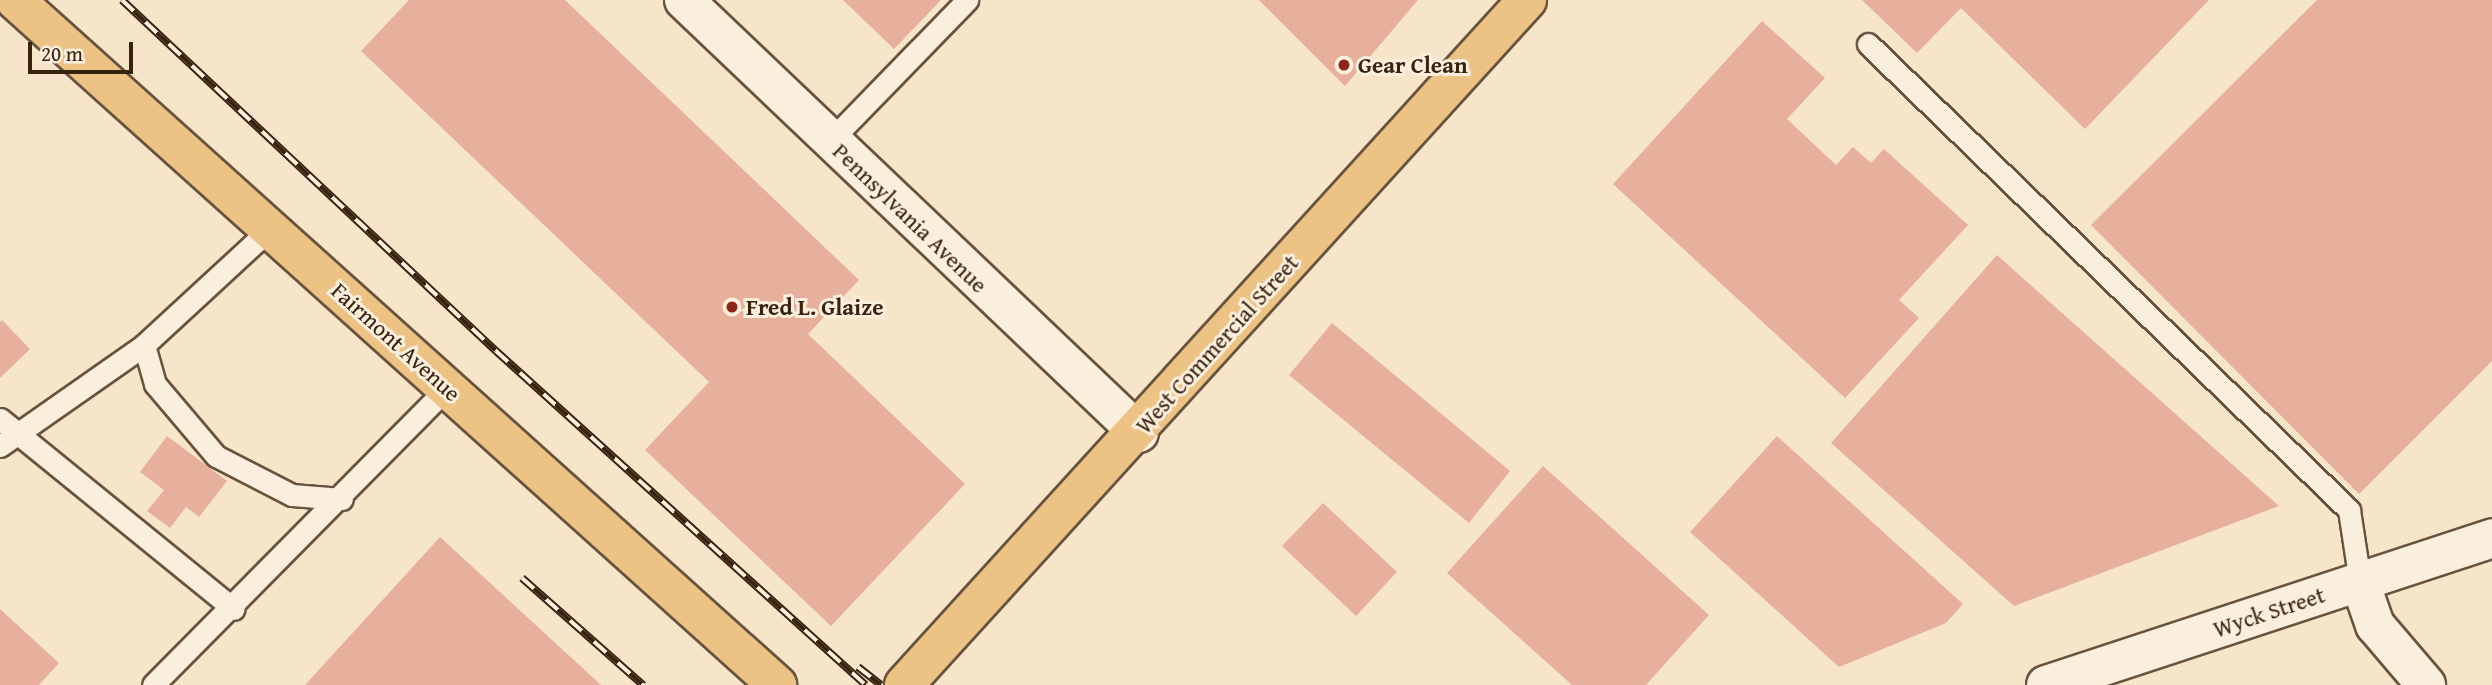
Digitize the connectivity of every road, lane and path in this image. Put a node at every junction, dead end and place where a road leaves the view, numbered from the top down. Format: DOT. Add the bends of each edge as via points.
graph roads {
  1 [pos="15,0"];
  2 [pos="684,0"];
  3 [pos="967,0"];
  4 [pos="1527,0"];
  5 [pos="1868,44"];
  6 [pos="830,141"];
  7 [pos="271,228"];
  8 [pos="144,345"];
  9 [pos="447,388"];
  10 [pos="0,419"];
  11 [pos="20,430"];
  12 [pos="1139,433"];
  13 [pos="0,446"];
  14 [pos="342,499"];
  15 [pos="2492,538"];
  16 [pos="2360,582"];
  17 [pos="234,609"];
  18 [pos="153,685"];
  19 [pos="777,685"];
  20 [pos="904,685"];
  21 [pos="2046,685"];
  22 [pos="2425,685"];
  1 -- 7 [label="main road, Fairmont Avenue"];
  2 -- 6 [label="street, Pennsylvania Avenue"];
  3 -- 6 [label="lane"];
  4 -- 12 [label="main road, West Commercial Street"];
  5 -- 16 [label="lane" via="2349,510"];
  6 -- 12 [label="street, Pennsylvania Avenue"];
  7 -- 8 [label="lane"];
  7 -- 9 [label="main road, Fairmont Avenue"];
  8 -- 11 [label="lane"];
  8 -- 14 [label="lane" via="155,384 216,456 292,495"];
  9 -- 14 [label="lane"];
  9 -- 19 [label="main road, Fairmont Avenue"];
  10 -- 11 [label="lane"];
  11 -- 13 [label="lane"];
  11 -- 17 [label="lane" via="119,520"];
  12 -- 20 [label="main road, West Commercial Street"];
  14 -- 17 [label="lane"];
  15 -- 16 [label="street, Wyck Street"];
  16 -- 21 [label="street, Wyck Street"];
  16 -- 22 [label="street" via="2375,625"];
  17 -- 18 [label="lane"];
}
